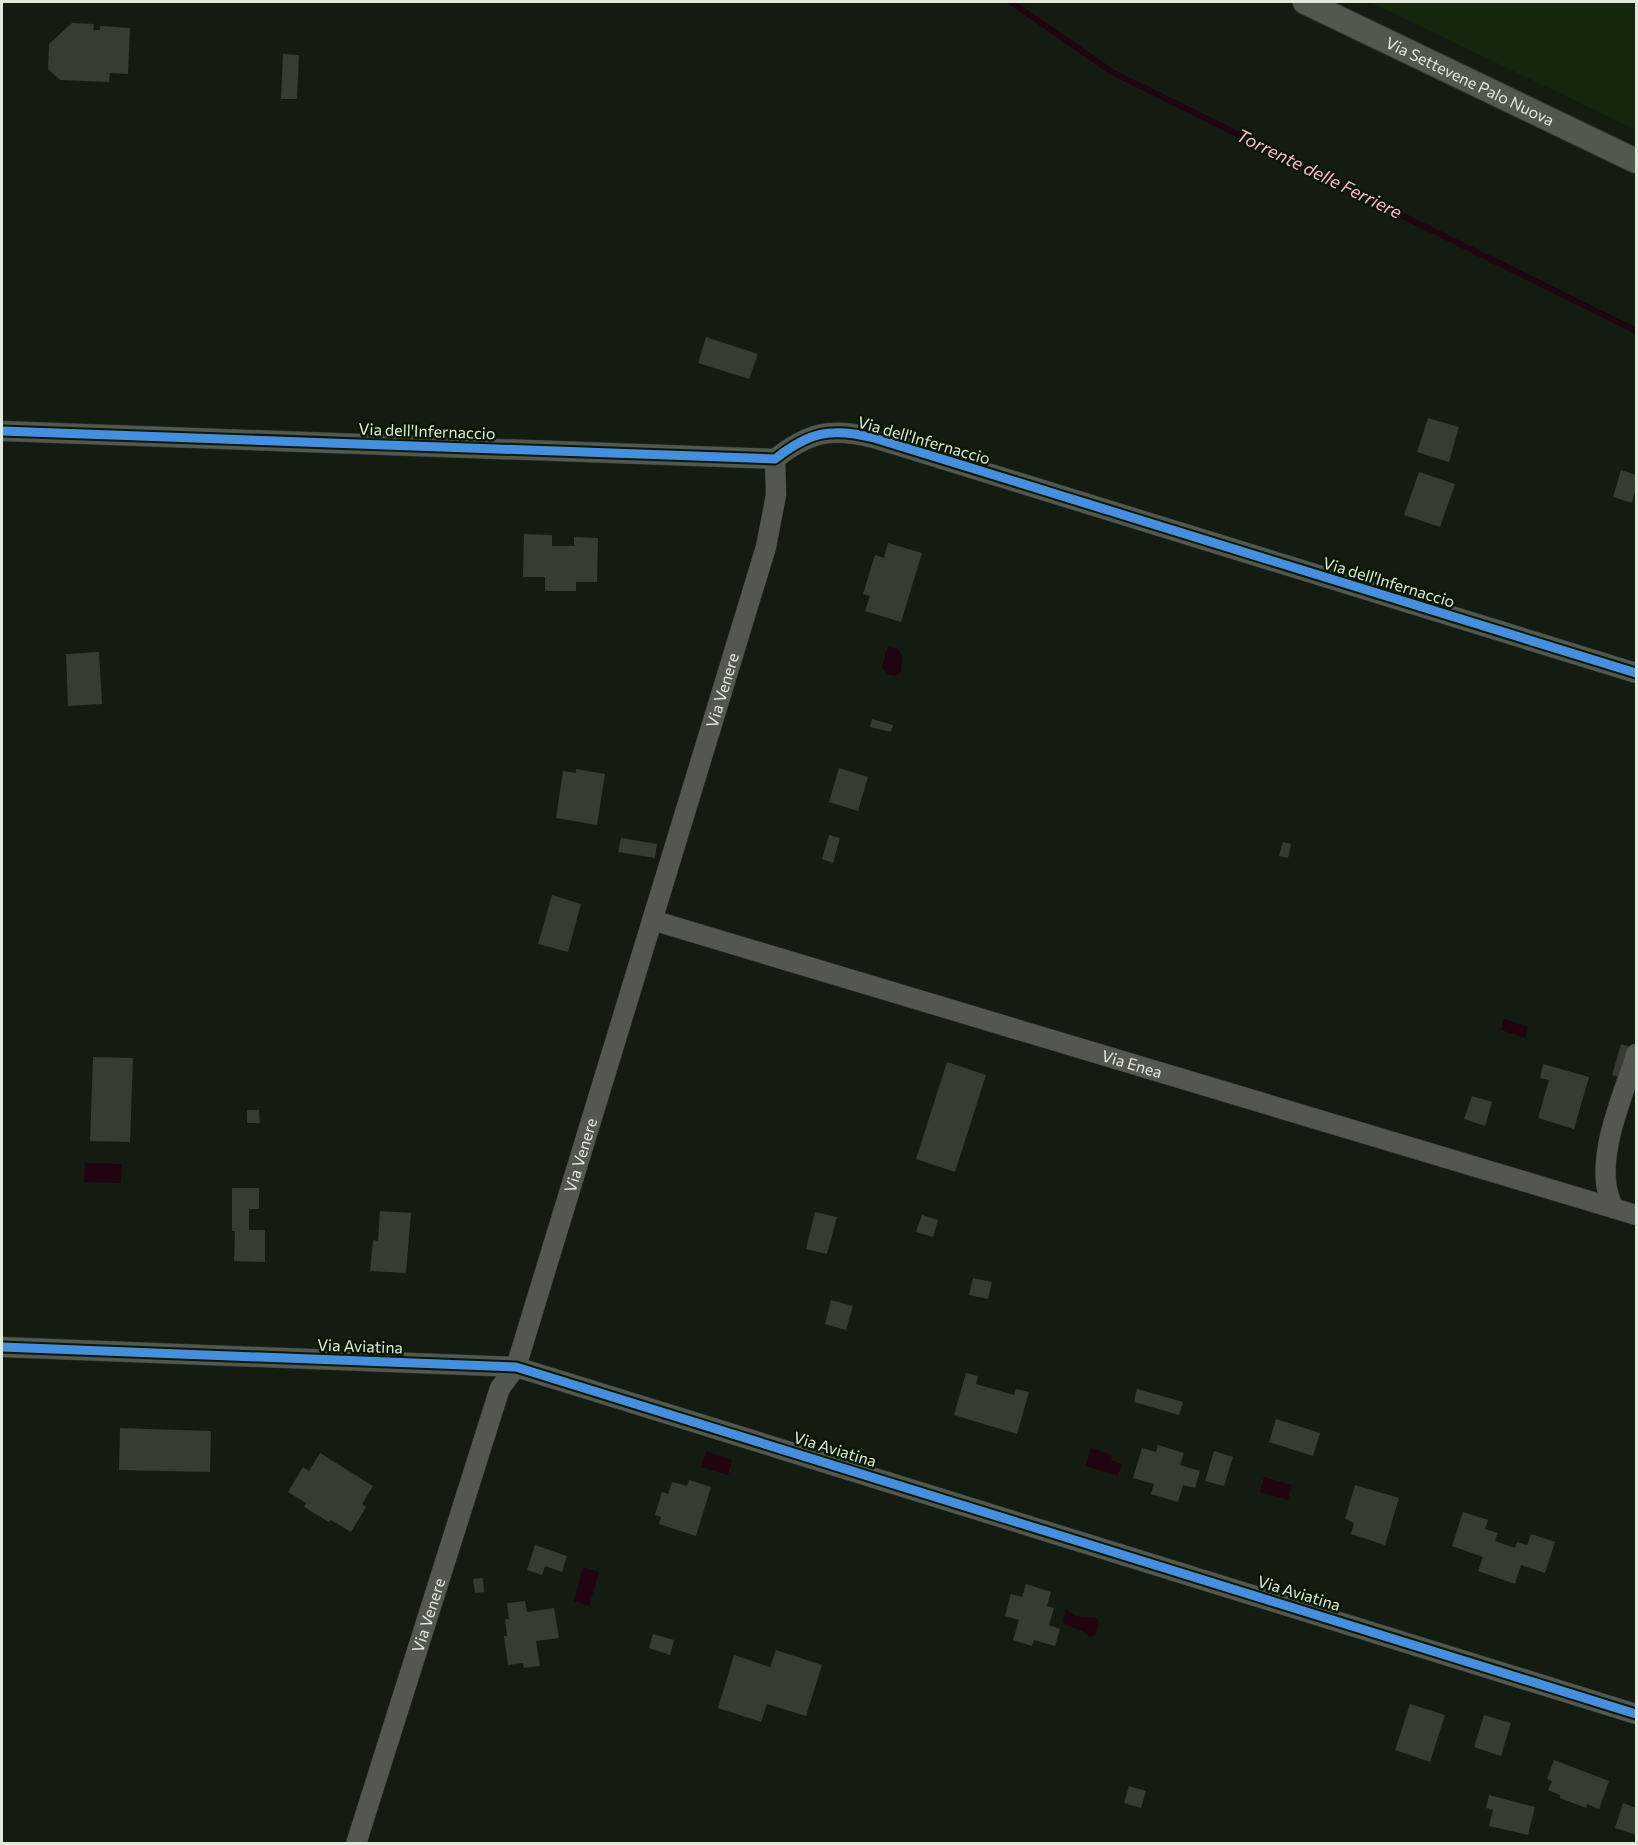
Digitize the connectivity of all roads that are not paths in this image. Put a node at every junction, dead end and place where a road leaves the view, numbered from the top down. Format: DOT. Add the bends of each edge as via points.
graph roads {
  1 [pos="1305,2"];
  2 [pos="1636,161"];
  3 [pos="2,431"];
  4 [pos="774,459"];
  5 [pos="1636,674"];
  6 [pos="652,920"];
  7 [pos="1636,1054"];
  8 [pos="1613,1208"];
  9 [pos="1636,1215"];
  10 [pos="2,1347"];
  11 [pos="516,1366"];
  12 [pos="1636,1714"];
  13 [pos="356,1844"];
  1 -- 2 [label="main road, Via Settevene Palo Nuova"];
  3 -- 4 [label="street, Via dell'Infernaccio"];
  4 -- 5 [label="street, Via dell'Infernaccio" via="813,435 865,436"];
  4 -- 6 [label="street, Via Venere" via="776,495 769,536"];
  6 -- 8 [label="street, Via Enea"];
  6 -- 11 [label="street, Via Venere"];
  7 -- 8 [label="street" via="1607,1155 1606,1181"];
  8 -- 9 [label="street"];
  10 -- 11 [label="street, Via Aviatina"];
  11 -- 12 [label="street, Via Aviatina"];
  11 -- 13 [label="street, Via Venere" via="500,1388"];
}
